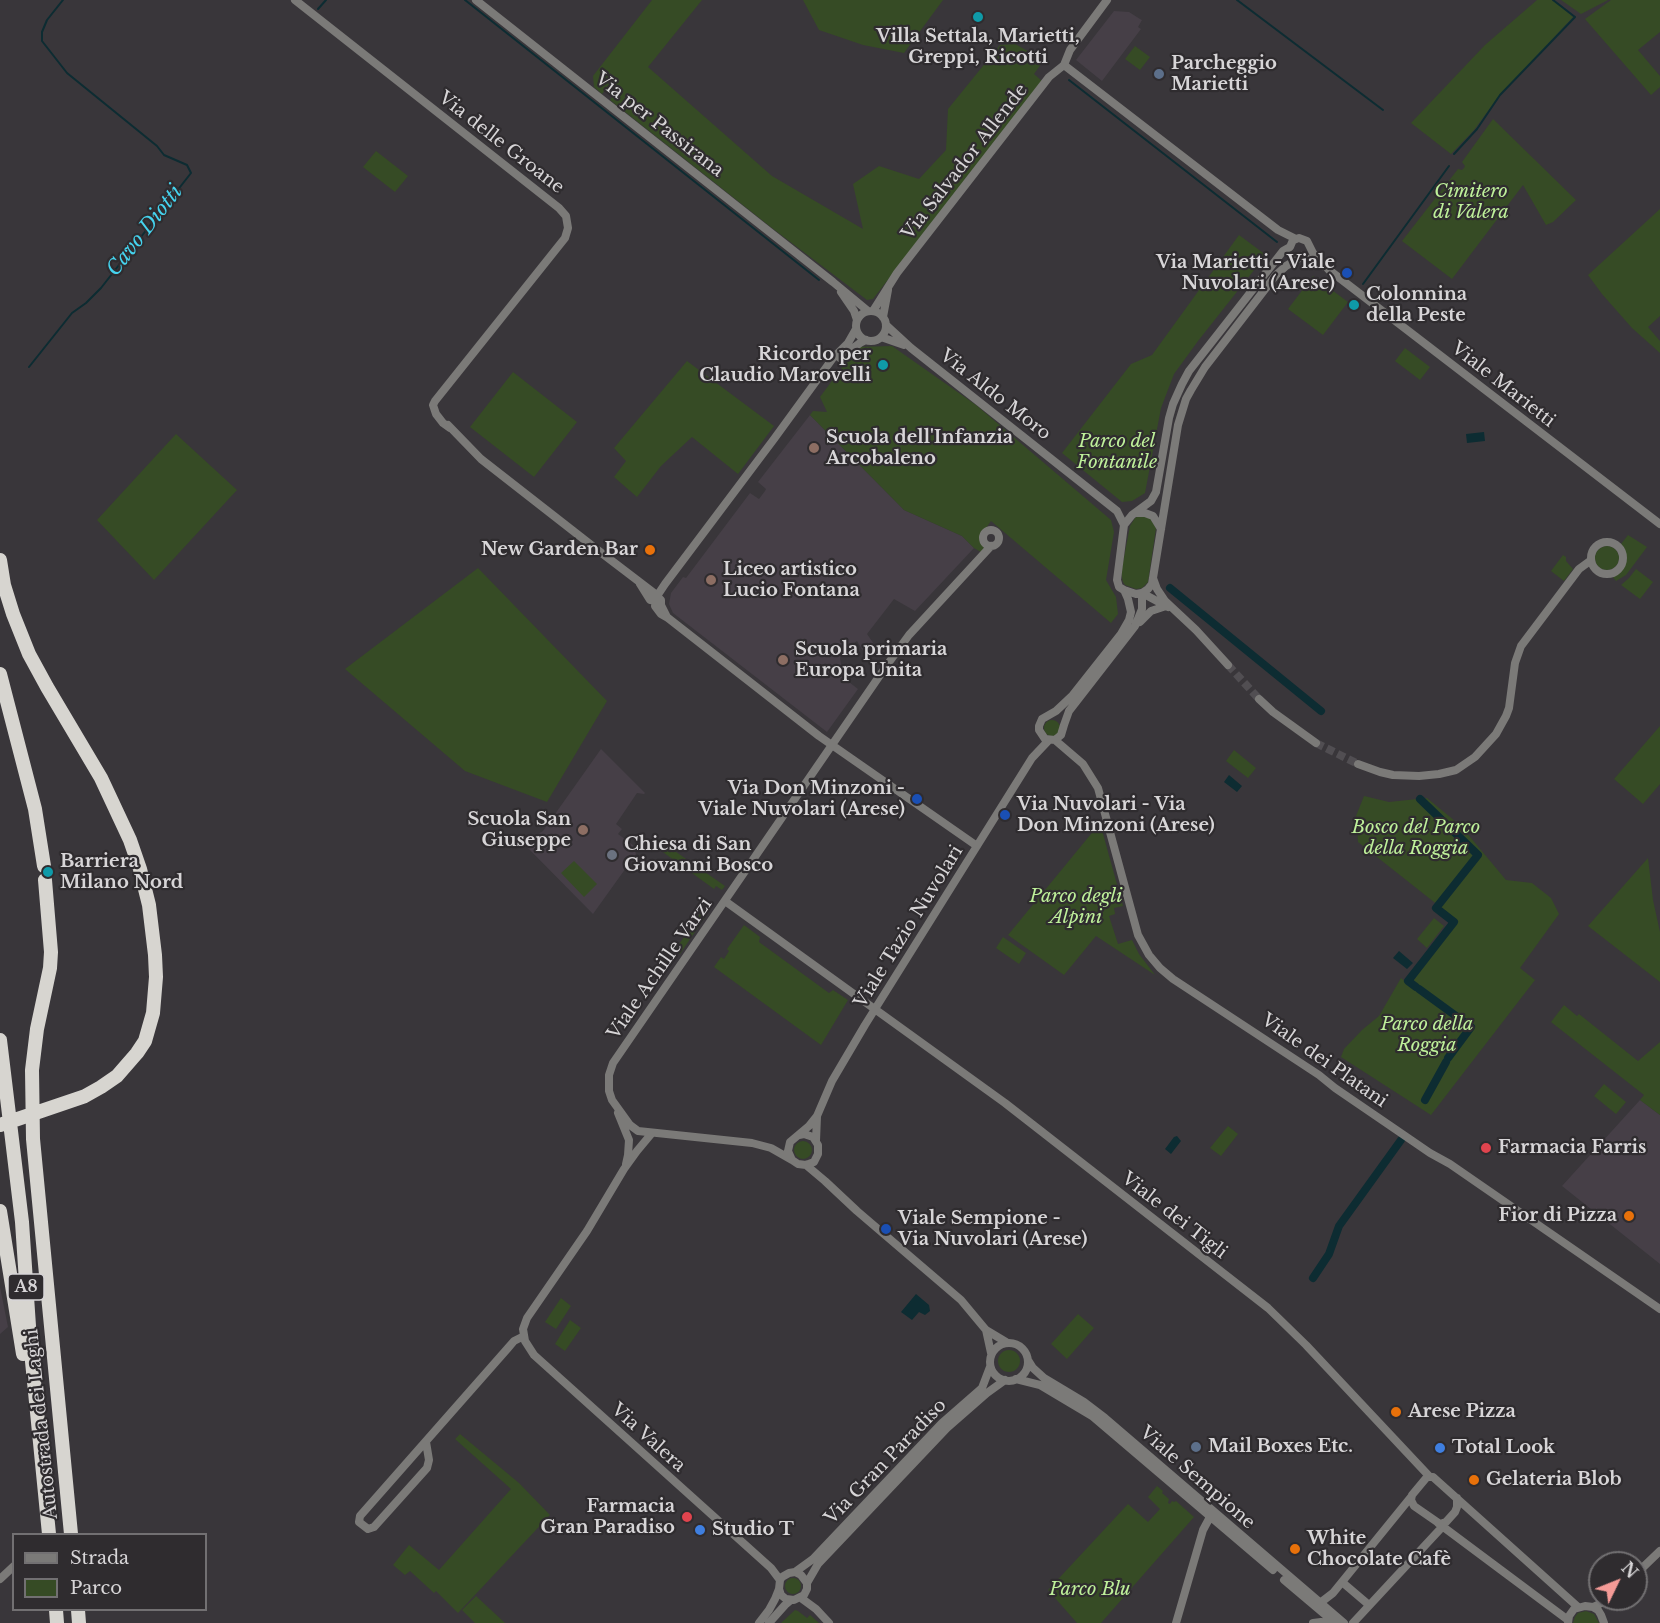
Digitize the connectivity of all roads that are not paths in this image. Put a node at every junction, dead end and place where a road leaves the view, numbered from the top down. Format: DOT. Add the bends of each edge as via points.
graph roads {
  1 [pos="295,0"];
  2 [pos="476,0"];
  3 [pos="1107,0"];
  4 [pos="1064,65"];
  5 [pos="1292,244"];
  6 [pos="1309,247"];
  7 [pos="1302,256"];
  8 [pos="1329,270"];
  9 [pos="824,274"];
  10 [pos="889,286"];
  11 [pos="871,311"];
  12 [pos="884,321"];
  13 [pos="857,324"];
  14 [pos="881,337"];
  15 [pos="866,340"];
  16 [pos="911,348"];
  17 [pos="825,370"];
  18 [pos="1117,511"];
  19 [pos="1134,514"];
  20 [pos="1660,524"];
  21 [pos="1124,525"];
  22 [pos="1161,529"];
  23 [pos="992,546"];
  24 [pos="0,561"];
  25 [pos="1591,563"];
  26 [pos="1153,578"];
  27 [pos="1124,590"];
  28 [pos="1142,593"];
  29 [pos="658,599"];
  30 [pos="1166,606"];
  31 [pos="1175,611"];
  32 [pos="1135,626"];
  33 [pos="1228,665"];
  34 [pos="0,674"];
  35 [pos="1259,699"];
  36 [pos="1050,715"];
  37 [pos="1063,729"];
  38 [pos="1040,734"];
  39 [pos="1052,740"];
  40 [pos="1316,743"];
  41 [pos="831,745"];
  42 [pos="1032,758"];
  43 [pos="1077,758"];
  44 [pos="1358,764"];
  45 [pos="977,846"];
  46 [pos="725,901"];
  47 [pos="876,1009"];
  48 [pos="0,1040"];
  49 [pos="612,1100"];
  50 [pos="817,1116"];
  51 [pos="0,1125"];
  52 [pos="638,1131"];
  53 [pos="652,1133"];
  54 [pos="799,1135"];
  55 [pos="629,1140"];
  56 [pos="816,1141"];
  57 [pos="790,1142"];
  58 [pos="771,1148"];
  59 [pos="816,1158"];
  60 [pos="792,1160"];
  61 [pos="806,1165"];
  62 [pos="624,1169"];
  63 [pos="825,1181"];
  64 [pos="0,1211"];
  65 [pos="1660,1309"];
  66 [pos="986,1330"];
  67 [pos="524,1336"];
  68 [pos="1006,1342"];
  69 [pos="991,1353"];
  70 [pos="1028,1360"];
  71 [pos="990,1367"];
  72 [pos="1016,1379"];
  73 [pos="1005,1380"];
  74 [pos="39,1435"];
  75 [pos="426,1442"];
  76 [pos="414,1454"];
  77 [pos="429,1464"];
  78 [pos="1430,1476"];
  79 [pos="1412,1496"];
  80 [pos="1456,1498"];
  81 [pos="1210,1517"];
  82 [pos="1442,1524"];
  83 [pos="49,1533"];
  84 [pos="71,1533"];
  85 [pos="1660,1551"];
  86 [pos="759,1558"];
  87 [pos="1648,1562"];
  88 [pos="12,1568"];
  89 [pos="792,1572"];
  90 [pos="0,1579"];
  91 [pos="780,1580"];
  92 [pos="1342,1582"];
  93 [pos="807,1583"];
  94 [pos="779,1589"];
  95 [pos="803,1595"];
  96 [pos="791,1600"];
  97 [pos="1320,1603"];
  98 [pos="1369,1605"];
  99 [pos="1588,1606"];
  100 [pos="1578,1607"];
  101 [pos="1568,1622"];
  102 [pos="759,1623"];
  103 [pos="769,1623"];
  104 [pos="829,1623"];
  105 [pos="1176,1623"];
  106 [pos="1313,1623"];
  107 [pos="1334,1623"];
  108 [pos="1344,1623"];
  109 [pos="1353,1623"];
  1 -- 29 [label="street, Via delle Groane" via="566,216 565,238 438,396 436,409 440,418 481,459"];
  2 -- 9 [label="street, Via per Passirana"];
  3 -- 4 [label="street, Via Salvador Allende" via="1070,50"];
  4 -- 5 [label="street"];
  4 -- 10 [label="street, Via Salvador Allende" via="1049,77"];
  5 -- 6 [label="street" via="1305,239"];
  5 -- 7 [label="street" via="1293,254"];
  5 -- 19 [label="street" via="1186,378 1168,418 1156,492"];
  6 -- 7 [label="street"];
  6 -- 8 [label="street, Viale Marietti"];
  7 -- 8 [label="street, Viale Marietti"];
  7 -- 22 [label="street" via="1276,275 1186,399"];
  8 -- 20 [label="street, Viale Marietti"];
  9 -- 11 [label="street, Via per Passirana"];
  9 -- 13 [label="street, Via per Passirana" via="845,297"];
  10 -- 11 [label="street, Via Salvador Allende"];
  10 -- 12 [label="street, Via Salvador Allende"];
  11 -- 12 [label="street"];
  11 -- 13 [label="street" via="862,314"];
  12 -- 14 [label="street" via="886,329"];
  12 -- 16 [label="street, Via Aldo Moro"];
  13 -- 15 [label="street" via="859,336"];
  13 -- 17 [label="street" via="848,343"];
  14 -- 15 [label="street"];
  14 -- 16 [label="street, Via Aldo Moro"];
  15 -- 17 [label="street"];
  16 -- 18 [label="street, Via Aldo Moro"];
  17 -- 29 [label="street"];
  18 -- 19 [label="street, Via Aldo Moro"];
  18 -- 21 [label="street, Via Aldo Moro"];
  19 -- 21 [label="street"];
  19 -- 22 [label="street" via="1153,516"];
  21 -- 27 [label="street" via="1117,572 1117,583"];
  22 -- 26 [label="street"];
  23 -- 41 [label="street, Viale Achille Varzi" via="907,638"];
  24 -- 51 [label="highway" via="13,614 29,654 101,778 130,840 140,869 156,955 155,999 145,1041 117,1076 86,1096"];
  25 -- 25 [label="street" via="1602,574 1612,574 1620,568 1623,553 1617,544 1606,542 1596,546 1590,555"];
  25 -- 44 [label="street" via="1582,566 1521,646 1506,716 1475,757 1456,770 1432,775 1394,775"];
  26 -- 28 [label="street"];
  26 -- 31 [label="street" via="1160,594"];
  27 -- 28 [label="street"];
  27 -- 36 [label="street" via="1131,612 1126,627 1072,696"];
  28 -- 30 [label="street"];
  28 -- 32 [label="street" via="1140,617"];
  29 -- 41 [label="street" via="668,618"];
  30 -- 31 [label="street"];
  30 -- 32 [label="street" via="1151,611"];
  31 -- 33 [label="street"];
  32 -- 37 [label="street" via="1070,711"];
  34 -- 84 [label="highway, Autostrada dei Laghi / A8" via="34,809 45,873 51,951 32,1070 33,1139"];
  35 -- 40 [label="street"];
  36 -- 37 [label="street" via="1057,717"];
  36 -- 38 [label="street" via="1040,722"];
  37 -- 39 [label="street"];
  37 -- 43 [label="street, Viale dei Platani"];
  38 -- 39 [label="street"];
  38 -- 42 [label="street, Viale Tazio Nuvolari"];
  39 -- 42 [label="street, Viale Tazio Nuvolari"];
  39 -- 43 [label="street, Viale dei Platani"];
  41 -- 45 [label="street"];
  41 -- 46 [label="street, Viale Achille Varzi"];
  42 -- 45 [label="street, Viale Tazio Nuvolari"];
  43 -- 65 [label="street, Viale dei Platani" via="1098,788 1138,935 1160,968"];
  45 -- 47 [label="street, Viale Tazio Nuvolari"];
  46 -- 47 [label="street, Viale dei Tigli"];
  46 -- 49 [label="street, Viale Achille Varzi" via="613,1063 608,1083"];
  47 -- 50 [label="street, Viale Tazio Nuvolari" via="832,1081"];
  47 -- 78 [label="street, Viale dei Tigli" via="1005,1103 1274,1313"];
  48 -- 74 [label="highway, Autostrada dei Laghi / A8" via="22,1222"];
  49 -- 52 [label="street"];
  49 -- 55 [label="street, Viale Achille Varzi"];
  50 -- 54 [label="street, Viale Tazio Nuvolari"];
  50 -- 56 [label="street, Viale Tazio Nuvolari"];
  52 -- 53 [label="street"];
  52 -- 55 [label="street"];
  53 -- 58 [label="street"];
  53 -- 62 [label="street"];
  54 -- 56 [label="street" via="809,1135"];
  54 -- 57 [label="street"];
  55 -- 62 [label="street"];
  56 -- 59 [label="street"];
  57 -- 58 [label="street"];
  57 -- 60 [label="street"];
  58 -- 60 [label="street"];
  59 -- 61 [label="street"];
  59 -- 63 [label="street"];
  60 -- 61 [label="street"];
  61 -- 63 [label="street"];
  62 -- 67 [label="street" via="527,1318"];
  63 -- 66 [label="street" via="961,1300"];
  64 -- 74 [label="highway, A8"];
  66 -- 68 [label="street"];
  66 -- 69 [label="street"];
  67 -- 75 [label="street" via="512,1342"];
  67 -- 86 [label="street, Via Valera" via="534,1355"];
  68 -- 69 [label="street"];
  68 -- 70 [label="street" via="1021,1347"];
  69 -- 71 [label="street"];
  70 -- 72 [label="street" via="1025,1372"];
  70 -- 97 [label="street, Viale Sempione" via="1044,1378 1098,1412"];
  71 -- 73 [label="street" via="995,1376"];
  71 -- 89 [label="street, Via Gran Paradiso" via="982,1388 942,1423 813,1559"];
  72 -- 73 [label="street"];
  72 -- 81 [label="street, Viale Sempione" via="1040,1385 1092,1416"];
  73 -- 93 [label="street, Via Gran Paradiso" via="947,1428 818,1564"];
  74 -- 83 [label="highway, Autostrada dei Laghi / A8"];
  75 -- 76 [label="street"];
  75 -- 77 [label="street"];
  76 -- 77 [label="street" via="424,1456"];
  76 -- 77 [label="street" via="360,1516 359,1522 368,1529 374,1527"];
  78 -- 79 [label="street"];
  78 -- 80 [label="street, Viale dei Tigli"];
  79 -- 82 [label="street" via="1414,1506"];
  79 -- 92 [label="street"];
  80 -- 82 [label="street" via="1457,1507"];
  80 -- 100 [label="street, Viale dei Tigli"];
  81 -- 105 [label="street"];
  81 -- 107 [label="street, Viale Sempione"];
  82 -- 98 [label="street"];
  82 -- 101 [label="street"];
  85 -- 87 [label="street"];
  86 -- 89 [label="street, Via Valera"];
  86 -- 91 [label="street, Via Valera"];
  88 -- 90 [label="street"];
  89 -- 91 [label="street"];
  89 -- 93 [label="street"];
  91 -- 94 [label="street"];
  92 -- 97 [label="street"];
  92 -- 98 [label="street"];
  93 -- 95 [label="street"];
  94 -- 96 [label="street" via="783,1597"];
  94 -- 102 [label="street"];
  95 -- 96 [label="street"];
  95 -- 104 [label="street"];
  96 -- 103 [label="street"];
  97 -- 108 [label="street, Viale Sempione"];
  98 -- 109 [label="street"];
  99 -- 100 [label="street"];
  100 -- 101 [label="street"];
  106 -- 107 [label="street"];
}
